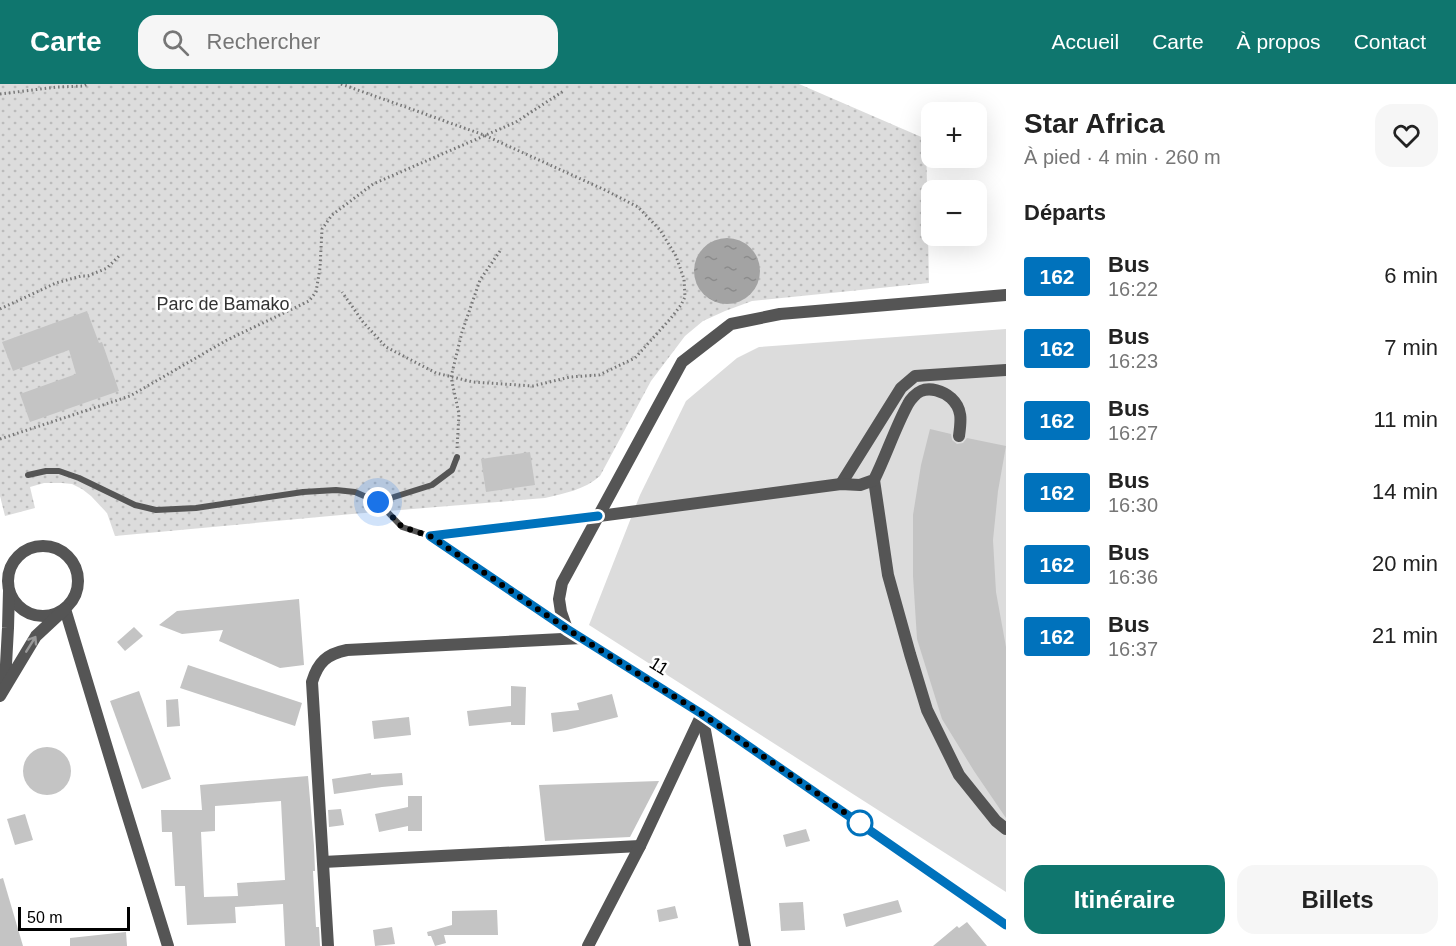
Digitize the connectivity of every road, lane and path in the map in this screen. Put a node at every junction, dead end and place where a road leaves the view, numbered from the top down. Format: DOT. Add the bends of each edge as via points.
graph roads {
  1 [pos="88,84"];
  2 [pos="341,84"];
  3 [pos="566,90"];
  4 [pos="0,94"];
  5 [pos="484,135"];
  6 [pos="500,251"];
  7 [pos="118,256"];
  8 [pos="342,292"];
  9 [pos="1006,295"];
  10 [pos="0,309"];
  11 [pos="1006,370"];
  12 [pos="451,376"];
  13 [pos="959,436"];
  14 [pos="0,440"];
  15 [pos="457,457"];
  16 [pos="28,475"];
  17 [pos="874,480"];
  18 [pos="841,484"];
  19 [pos="378,502"];
  20 [pos="598,516"];
  21 [pos="430,536"];
  22 [pos="9,591"];
  23 [pos="65,609"];
  24 [pos="567,629"];
  25 [pos="582,638"];
  26 [pos="2,691"];
  27 [pos="702,714"];
  28 [pos="1006,829"];
  29 [pos="640,846"];
  30 [pos="323,862"];
  31 [pos="1006,925"];
  32 [pos="168,946"];
  33 [pos="328,946"];
  34 [pos="588,946"];
  35 [pos="745,946"];
  1 -- 4 [label="path"];
  2 -- 5 [label="path"];
  3 -- 5 [label="path" via="516,122"];
  5 -- 12 [label="path" via="638,207 660,230 676,256 685,297 634,358 599,375 570,376 533,386 473,382"];
  5 -- 14 [label="path" via="373,184 332,215 322,229 316,291 309,301 227,340 130,396"];
  6 -- 12 [label="path" via="480,280"];
  7 -- 10 [label="path" via="107,268 56,283"];
  8 -- 12 [label="path" via="386,347 436,373"];
  9 -- 20 [label="street" via="780,314 731,324 682,362"];
  11 -- 18 [label="street" via="915,376 901,388"];
  12 -- 15 [label="path" via="459,414"];
  13 -- 17 [label="street" via="961,412 955,402 945,393 920,392 909,402"];
  15 -- 19 [label="lane" via="452,470 432,485"];
  16 -- 19 [label="lane" via="59,471 135,505 156,510 336,490 354,492"];
  17 -- 18 [label="street" via="860,485"];
  17 -- 28 [label="street" via="888,575 927,710 959,775"];
  18 -- 20 [label="street"];
  19 -- 21 [label="lane" via="402,527"];
  20 -- 21 [label="lane"];
  20 -- 24 [label="street" via="562,583 559,599"];
  21 -- 24 [label="lane, 11"];
  22 -- 23 [label="street" via="26,612 39,616"];
  22 -- 23 [label="street" via="9,570 14,560 30,548 52,546 70,557 78,576 75,596"];
  22 -- 26 [label="street"];
  26 -- 23 [label="street, one-way" via="36,636"];
  23 -- 32 [label="street"];
  24 -- 25 [label="street, 11"];
  25 -- 27 [label="street, 11"];
  25 -- 30 [label="street" via="347,650 325,659 312,682"];
  27 -- 29 [label="street"];
  27 -- 31 [label="street, 11"];
  27 -- 35 [label="street"];
  29 -- 30 [label="street"];
  29 -- 34 [label="street"];
  30 -- 33 [label="street"];
}
